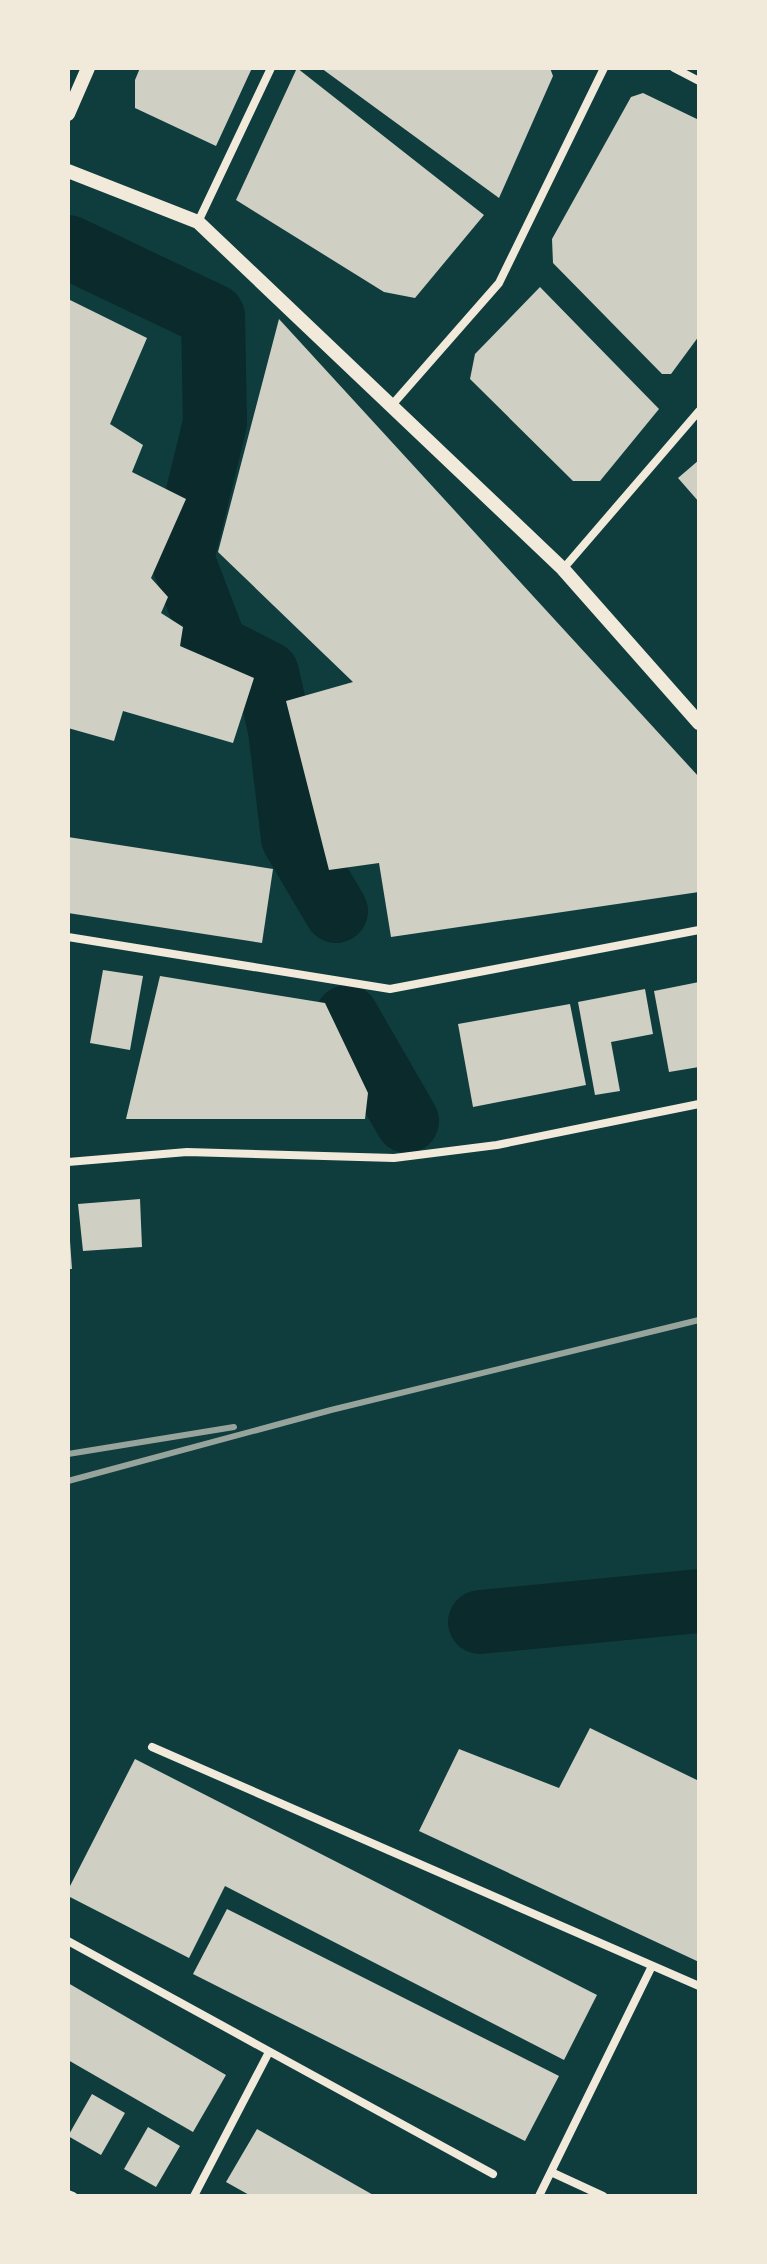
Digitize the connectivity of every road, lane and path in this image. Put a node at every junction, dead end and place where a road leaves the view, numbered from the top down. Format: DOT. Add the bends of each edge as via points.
graph roads {
  1 [pos="88,68"];
  2 [pos="271,68"];
  3 [pos="604,68"];
  4 [pos="674,68"];
  5 [pos="699,81"];
  6 [pos="68,114"];
  7 [pos="68,171"];
  8 [pos="198,222"];
  9 [pos="392,405"];
  10 [pos="699,411"];
  11 [pos="563,569"];
  12 [pos="699,723"];
  13 [pos="699,930"];
  14 [pos="68,937"];
  15 [pos="699,1104"];
  16 [pos="68,1162"];
  17 [pos="152,1747"];
  18 [pos="68,1941"];
  19 [pos="652,1966"];
  20 [pos="699,1986"];
  21 [pos="269,2052"];
  22 [pos="551,2172"];
  23 [pos="493,2174"];
  24 [pos="194,2196"];
  25 [pos="539,2196"];
  26 [pos="603,2196"];
  1 -- 6 [label="street"];
  2 -- 8 [label="street"];
  3 -- 9 [label="street" via="499,283"];
  4 -- 5 [label="street"];
  7 -- 8 [label="street"];
  8 -- 9 [label="street"];
  9 -- 11 [label="street"];
  10 -- 11 [label="street"];
  11 -- 12 [label="street"];
  13 -- 14 [label="street" via="390,989"];
  15 -- 16 [label="street" via="497,1145 394,1158 187,1152"];
  17 -- 19 [label="street"];
  18 -- 21 [label="street"];
  19 -- 20 [label="street"];
  19 -- 22 [label="street"];
  21 -- 23 [label="street"];
  21 -- 24 [label="street"];
  22 -- 25 [label="street"];
  22 -- 26 [label="street"];
}
